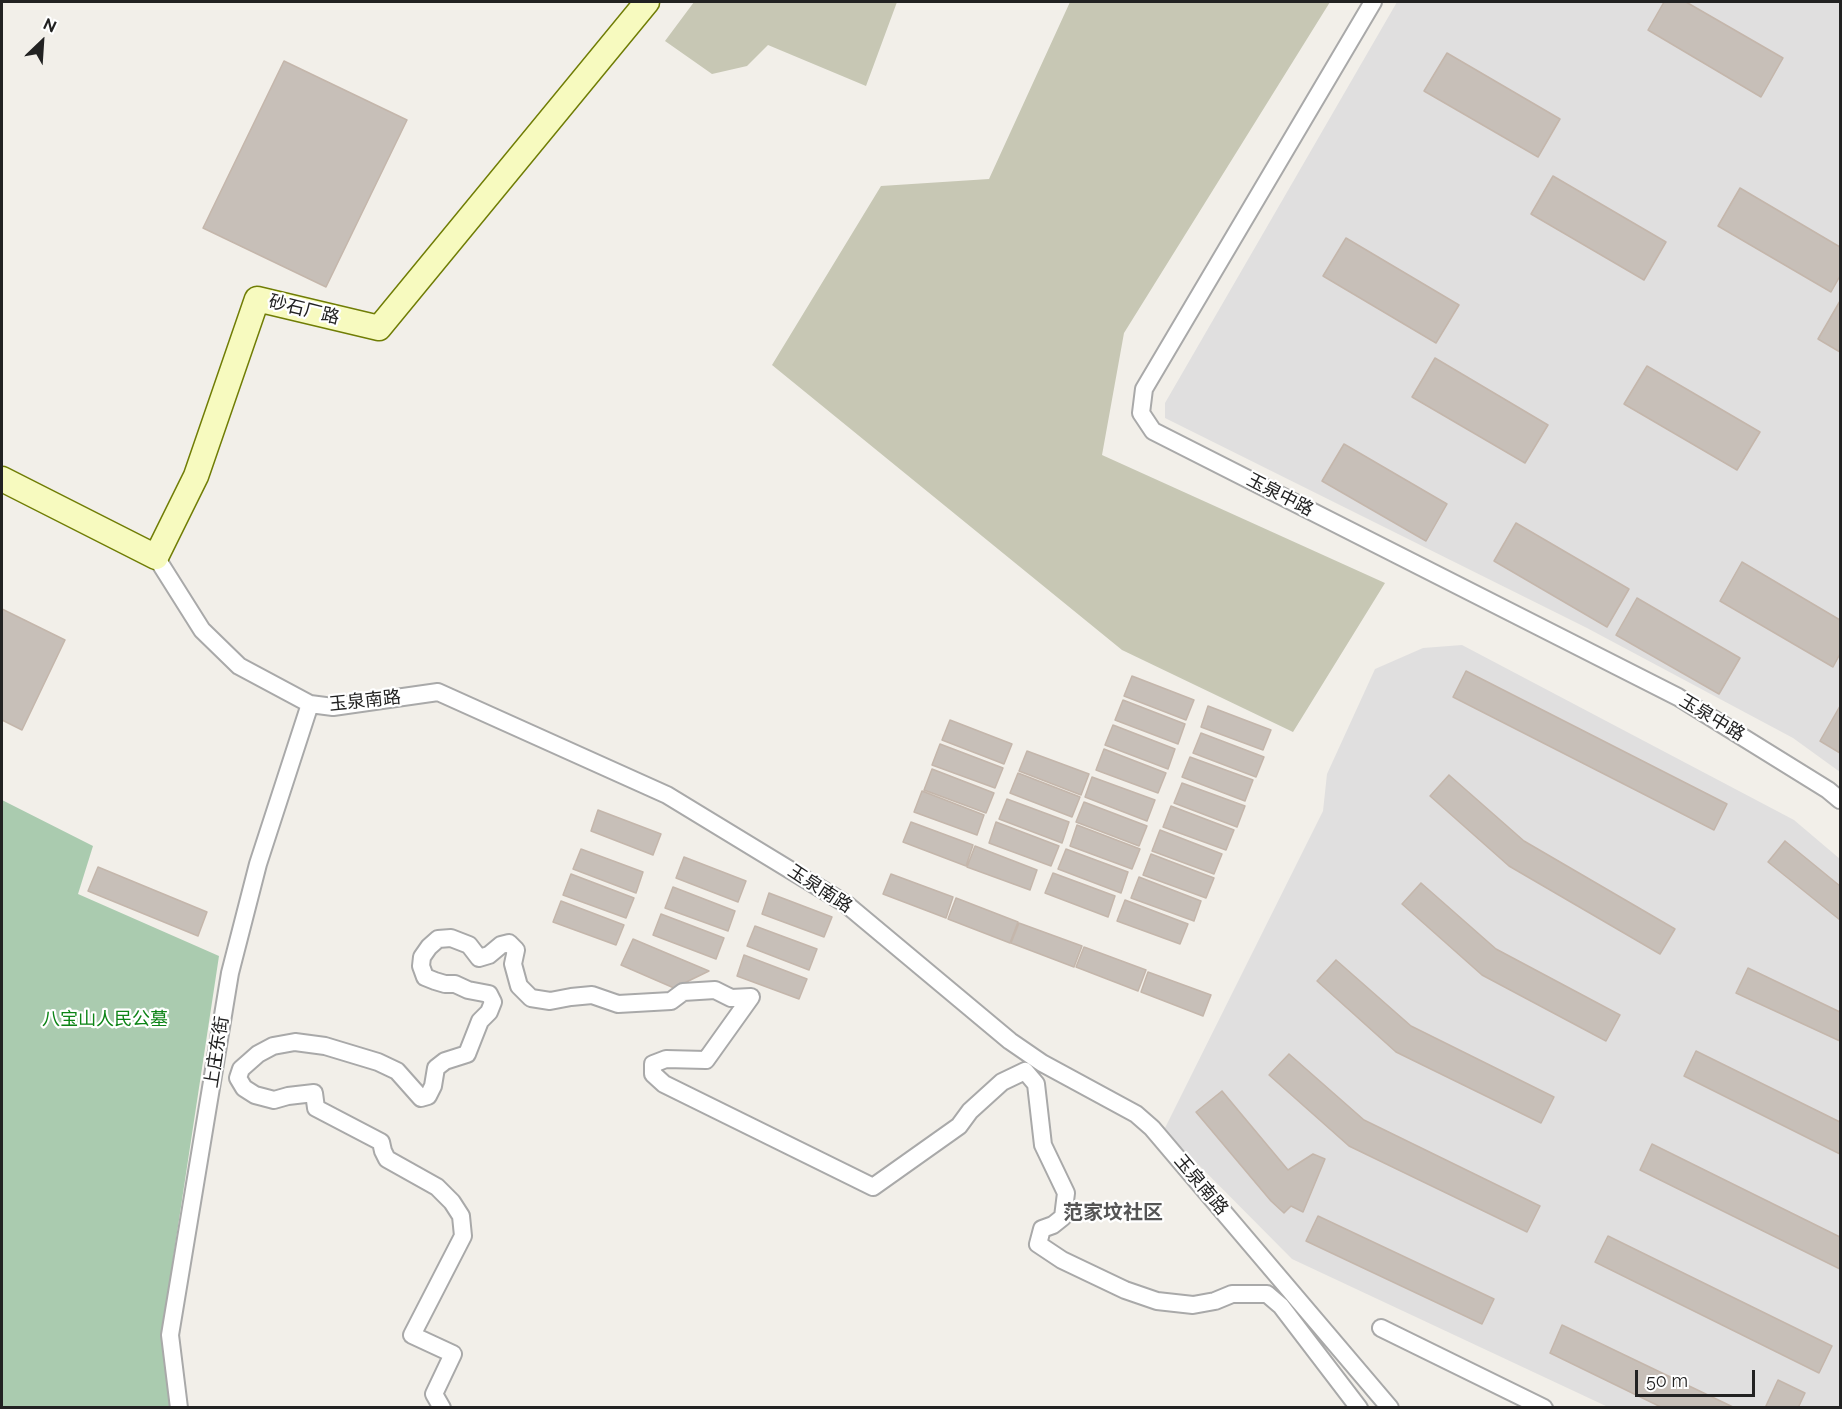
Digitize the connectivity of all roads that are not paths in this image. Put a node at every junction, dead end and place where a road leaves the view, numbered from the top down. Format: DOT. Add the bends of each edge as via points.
graph roads {
  1 [pos="625,2"];
  2 [pos="647,2"];
  3 [pos="1373,2"];
  4 [pos="612,44"];
  5 [pos="2,479"];
  6 [pos="156,557"];
  7 [pos="309,705"];
  8 [pos="1840,800"];
  9 [pos="1381,1329"];
  10 [pos="178,1407"];
  11 [pos="442,1407"];
  12 [pos="1359,1407"];
  13 [pos="1390,1407"];
  14 [pos="1544,1407"];
  1 -- 4 [label="street" via="626,11"];
  2 -- 4 [label="street, 砂石厂路"];
  3 -- 8 [label="street, 玉泉中路" via="1144,389 1141,413 1154,431 1678,697"];
  4 -- 6 [label="street, 砂石厂路" via="379,328 257,299 196,476"];
  5 -- 6 [label="street"];
  6 -- 7 [label="street, 玉泉南路" via="209,637 239,666"];
  7 -- 10 [label="street, 上庄东街" via="258,864 230,973 170,1335"];
  7 -- 13 [label="street, 玉泉南路" via="333,707 438,692 667,795 846,904 1010,1041 1042,1063 1136,1113"];
  9 -- 14 [label="street"];
  11 -- 12 [label="street" via="434,1394 453,1354 412,1335 463,1236 461,1216 437,1187 387,1159 381,1142 316,1108 314,1094 274,1100 255,1095 238,1078 258,1054 295,1042 325,1046 378,1062 397,1071 422,1098 428,1096 436,1068 467,1054 480,1021 493,1002 489,994 424,976 422,957 429,947 438,939 451,938 469,945 479,958 509,943 516,950 513,964 519,986 531,998 550,1001 592,995 618,1005 671,1001 683,993 715,990 730,998 751,997 706,1060 666,1059 653,1064 653,1074 664,1084 873,1187 959,1126 1002,1082 1025,1071 1036,1084 1043,1145 1066,1193 1063,1217 1042,1229 1038,1244 1072,1265 1156,1301 1193,1305 1232,1294 1267,1294 1281,1306"];
}
